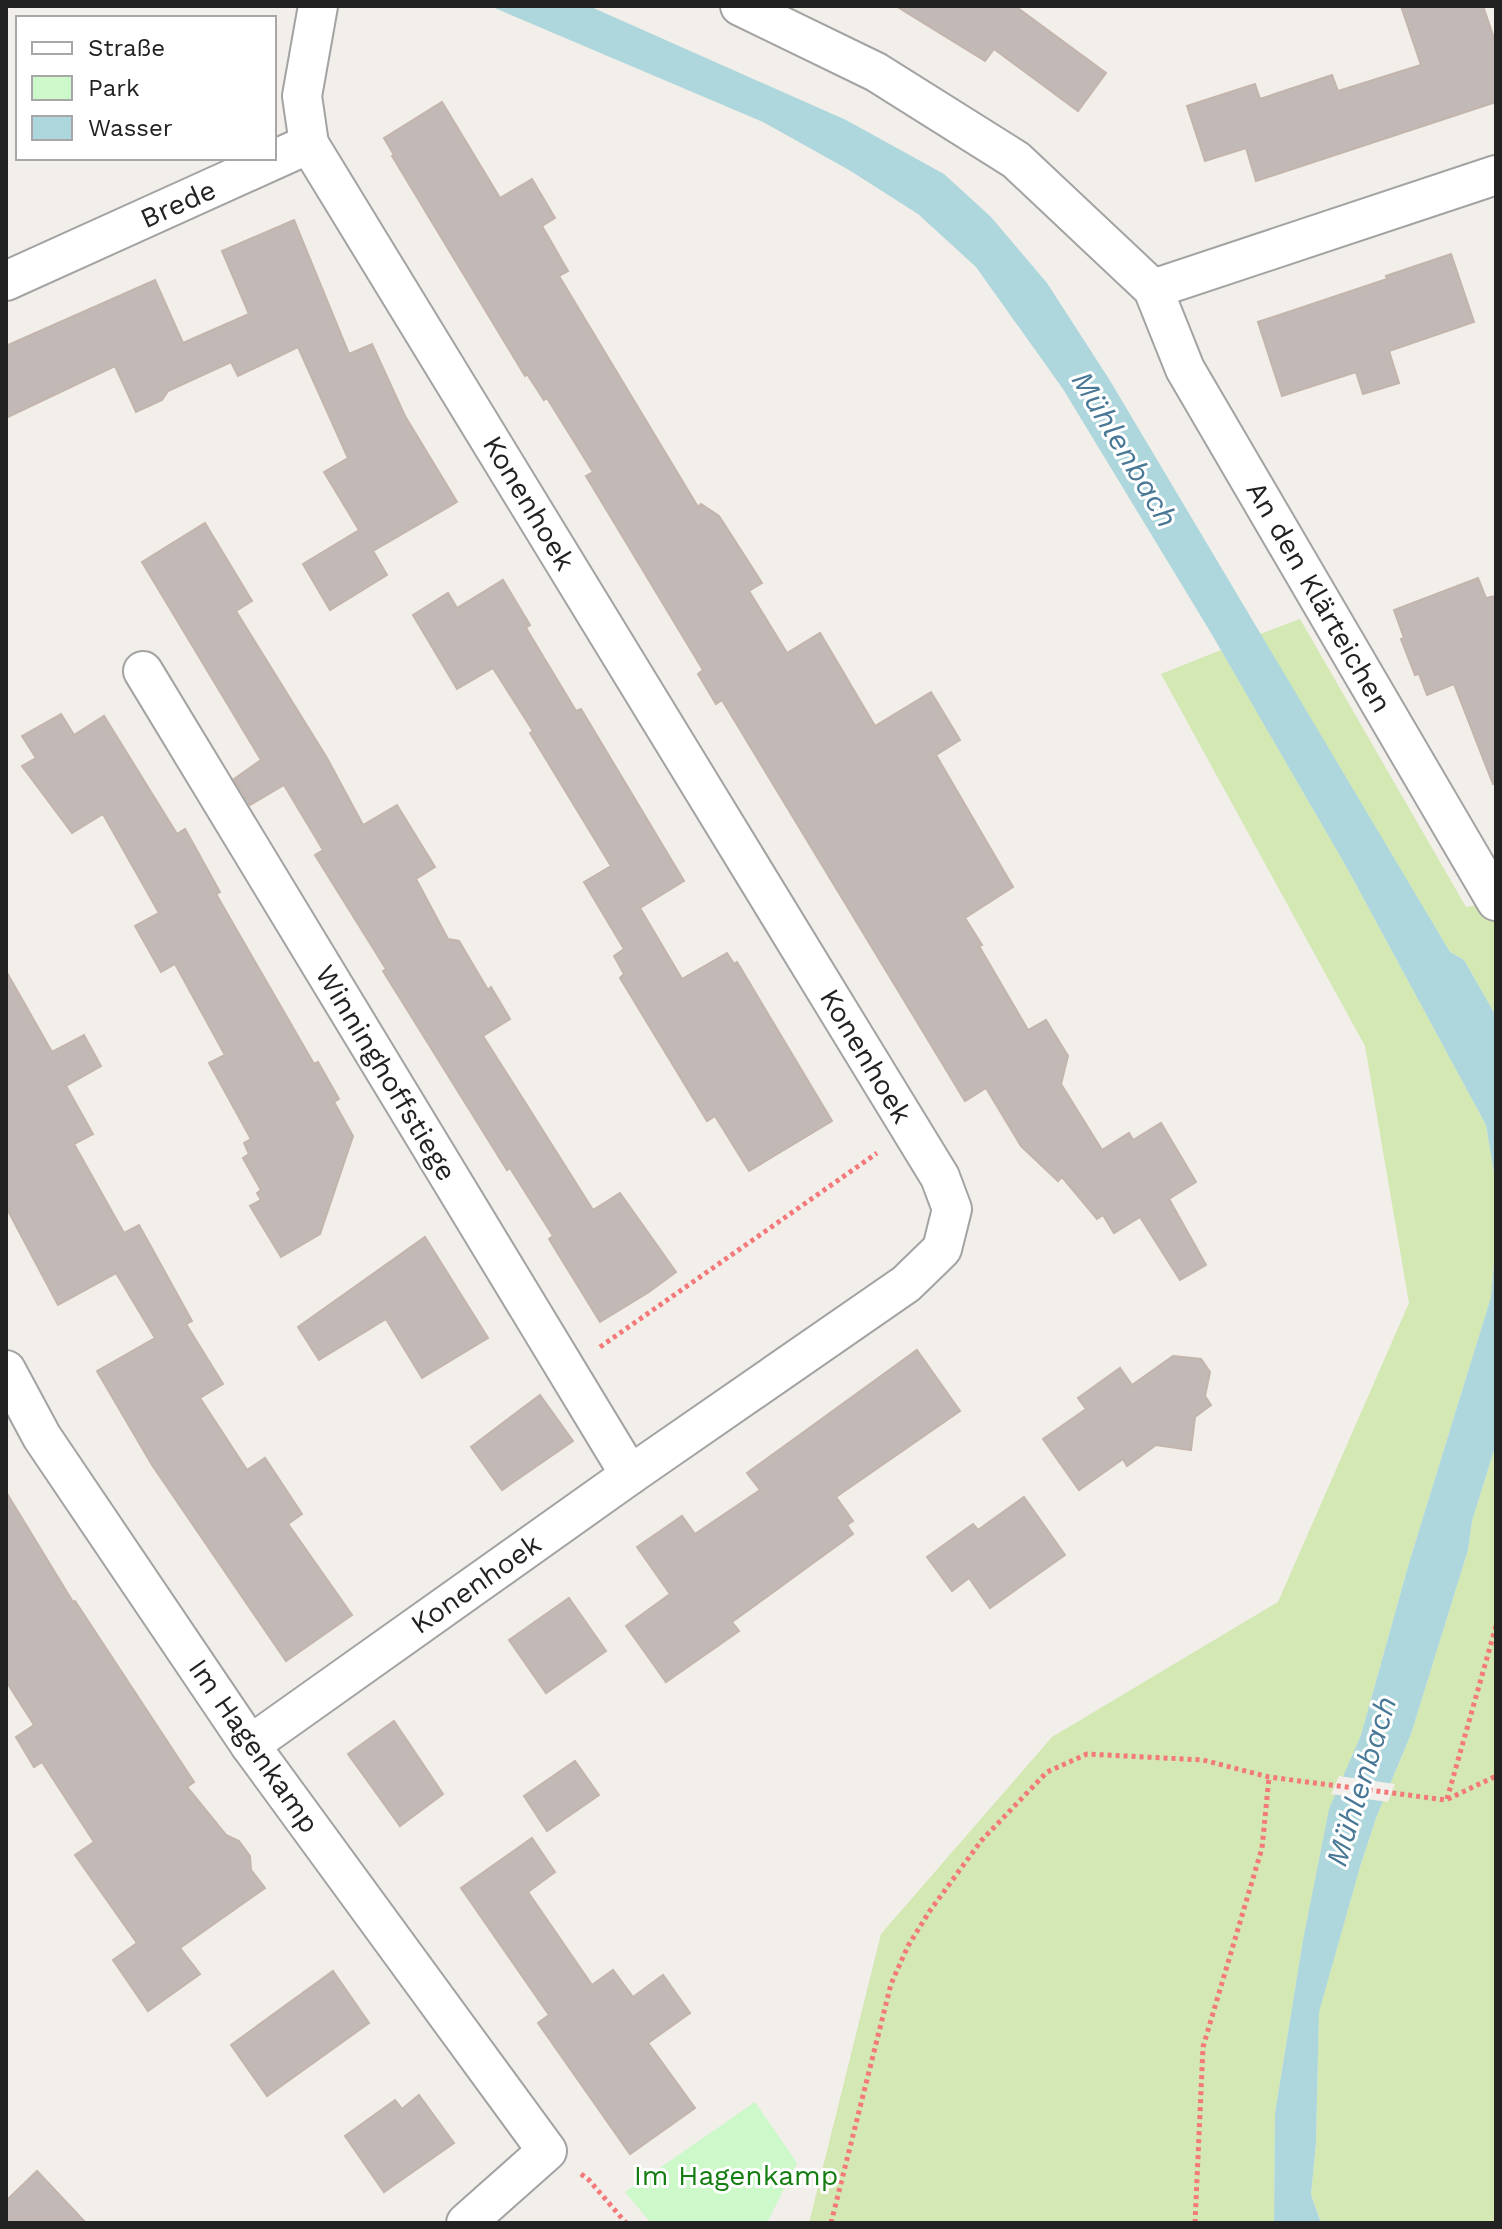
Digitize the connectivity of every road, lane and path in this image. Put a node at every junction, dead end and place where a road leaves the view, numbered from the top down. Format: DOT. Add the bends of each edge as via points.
graph roads {
  1 [pos="318,6"];
  2 [pos="740,6"];
  3 [pos="309,144"];
  4 [pos="276,159"];
  5 [pos="274,160"];
  6 [pos="1496,175"];
  7 [pos="6,281"];
  8 [pos="1153,289"];
  9 [pos="143,671"];
  10 [pos="1496,901"];
  11 [pos="911,1129"];
  12 [pos="6,1370"];
  13 [pos="566,1371"];
  14 [pos="630,1475"];
  15 [pos="1496,1626"];
  16 [pos="250,1745"];
  17 [pos="1496,1776"];
  18 [pos="1269,1777"];
  19 [pos="1446,1800"];
  20 [pos="547,2151"];
  21 [pos="466,2223"];
  22 [pos="626,2223"];
  23 [pos="831,2223"];
  24 [pos="1195,2223"];
  1 -- 3 [label="street" via="302,96"];
  2 -- 8 [label="street, An den Klärteichen" via="876,72 1016,160"];
  3 -- 4 [label="street, Brede"];
  3 -- 11 [label="street, Konenhoek"];
  5 -- 7 [label="street, Brede"];
  6 -- 8 [label="street"];
  8 -- 10 [label="street, An den Klärteichen" via="1185,369"];
  9 -- 13 [label="street, Winninghoffstiege"];
  11 -- 13 [label="path"];
  11 -- 14 [label="street, Konenhoek" via="952,1209 942,1249 906,1284"];
  12 -- 16 [label="street, Im Hagenkamp" via="42,1437"];
  13 -- 14 [label="street, Winninghoffstiege"];
  14 -- 16 [label="street, Konenhoek"];
  15 -- 19 [label="path"];
  16 -- 20 [label="street, Im Hagenkamp"];
  17 -- 19 [label="path"];
  18 -- 19 [label="path"];
  18 -- 23 [label="path" via="1203,1760 1087,1754 1047,1772 981,1841 908,1946 891,1984"];
  18 -- 24 [label="path" via="1262,1848 1203,2047"];
  20 -- 21 [label="street"];
  20 -- 22 [label="path" via="589,2180"];
}
